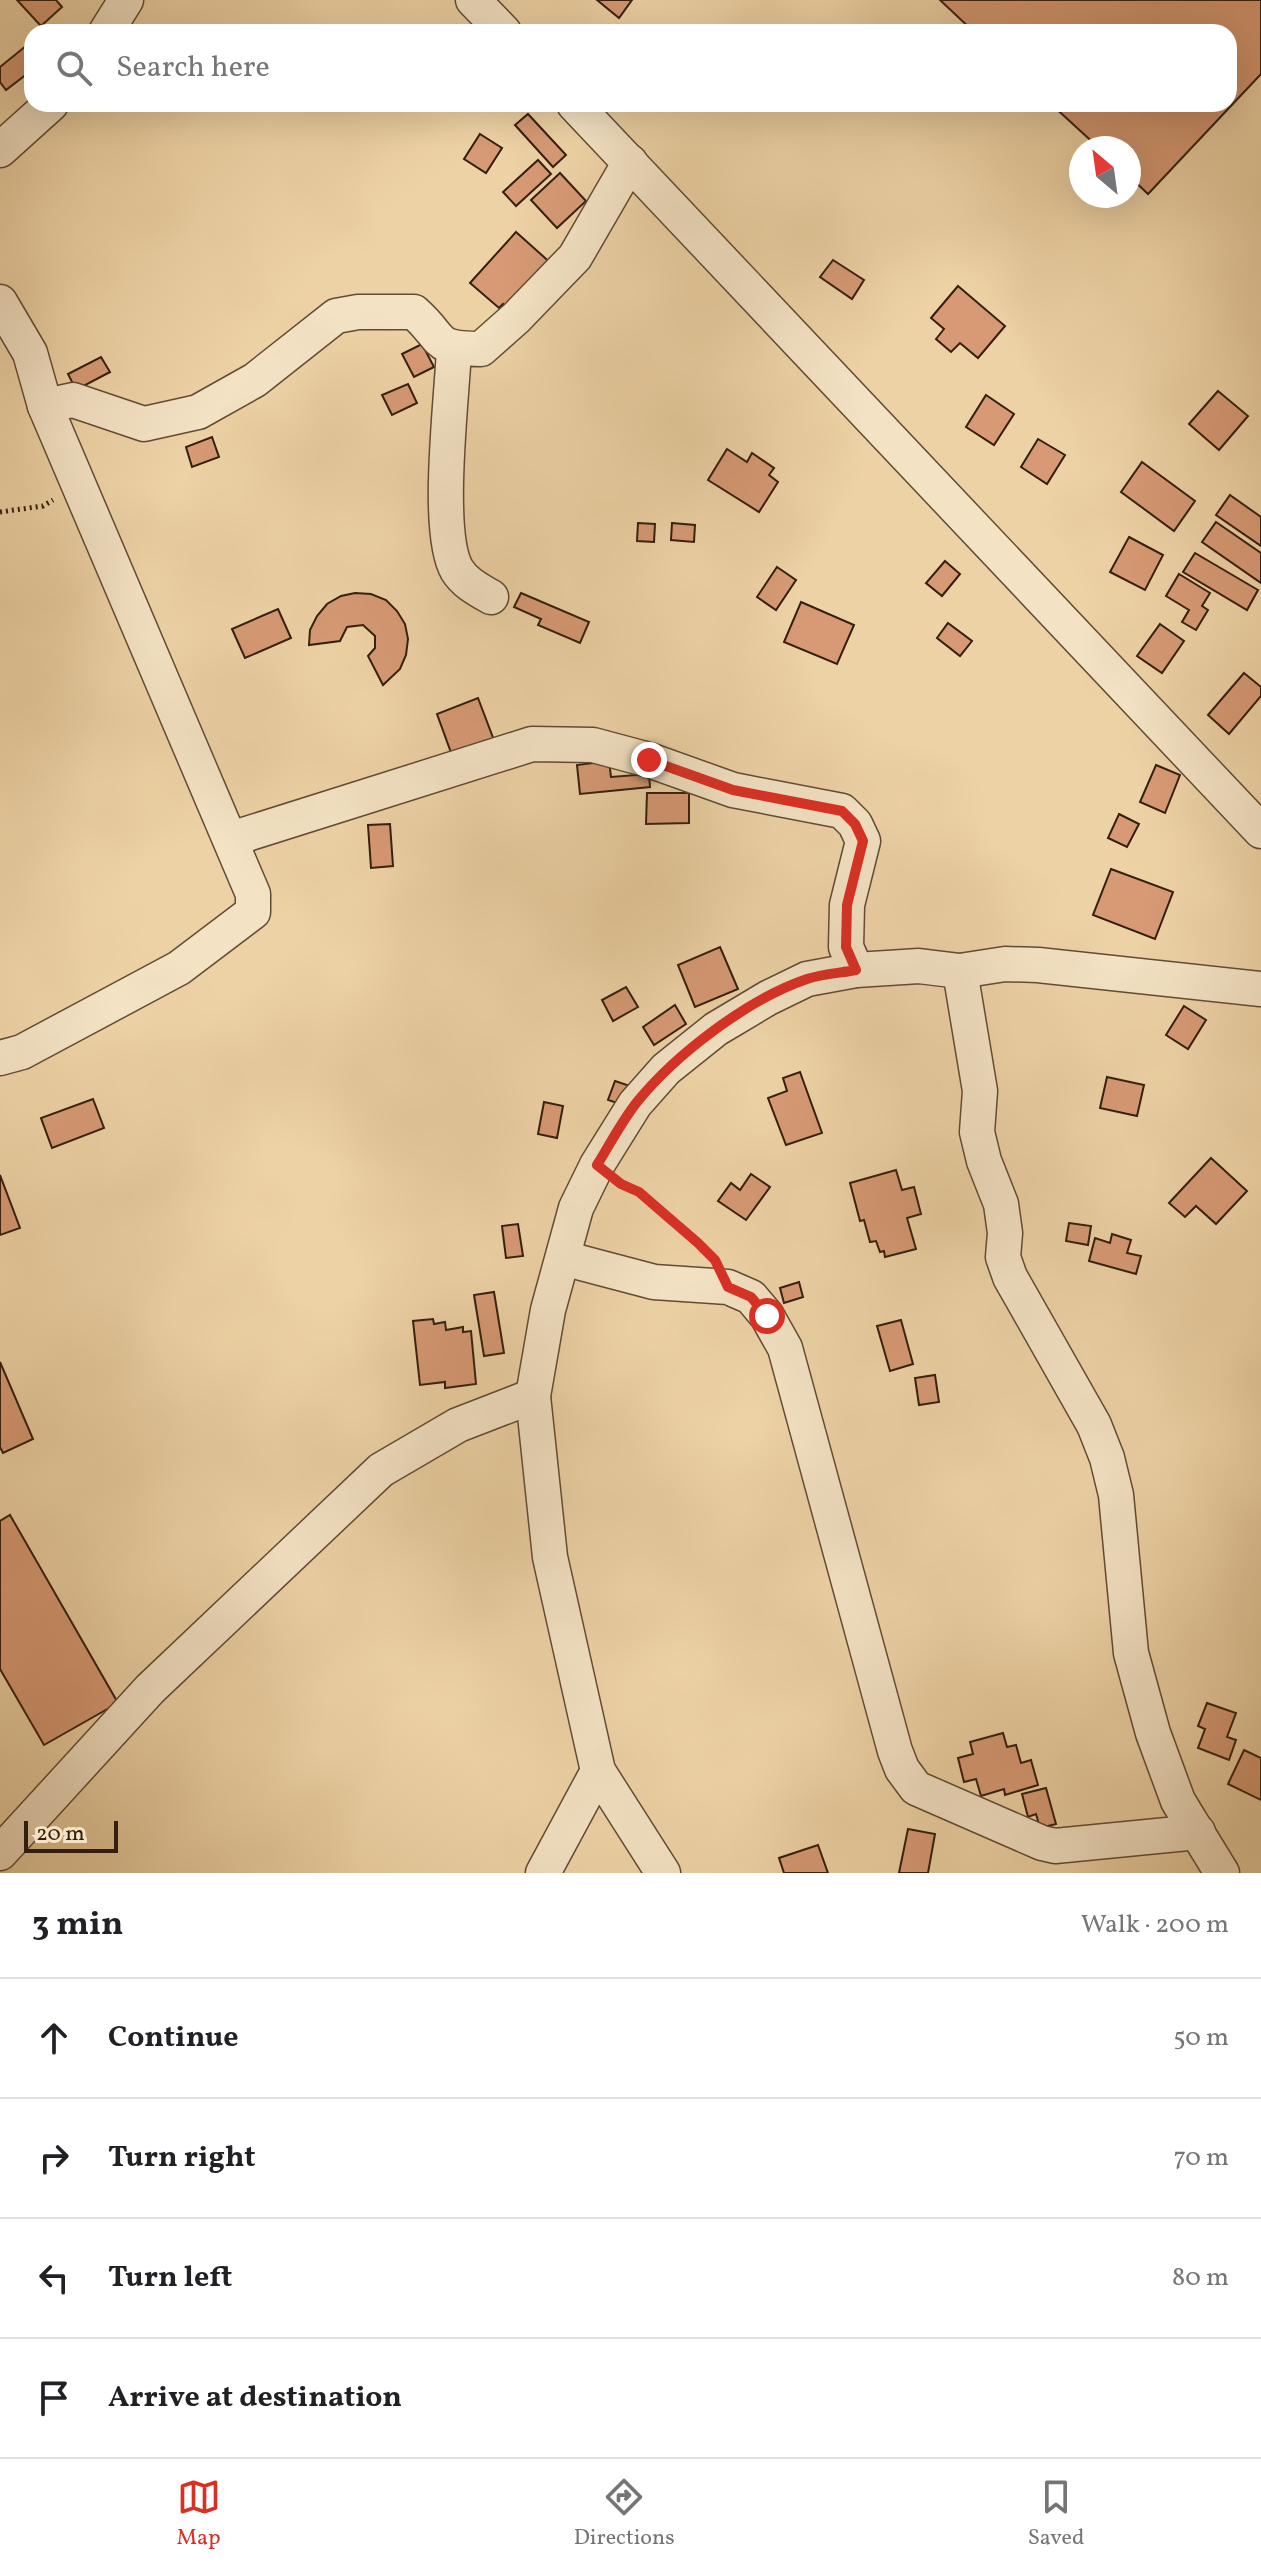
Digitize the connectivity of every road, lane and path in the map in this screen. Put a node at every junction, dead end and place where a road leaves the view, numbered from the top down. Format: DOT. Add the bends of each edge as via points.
graph roads {
  1 [pos="126,0"];
  2 [pos="473,0"];
  3 [pos="111,24"];
  4 [pos="496,24"];
  5 [pos="42,112"];
  6 [pos="582,112"];
  7 [pos="0,150"];
  8 [pos="630,162"];
  9 [pos="0,302"];
  10 [pos="454,349"];
  11 [pos="45,406"];
  12 [pos="79,485"];
  13 [pos="0,512"];
  14 [pos="491,597"];
  15 [pos="1261,831"];
  16 [pos="231,839"];
  17 [pos="856,970"];
  18 [pos="960,971"];
  19 [pos="1261,989"];
  20 [pos="0,1058"];
  21 [pos="597,1165"];
  22 [pos="563,1258"];
  23 [pos="728,1287"];
  24 [pos="533,1396"];
  25 [pos="598,1771"];
  26 [pos="1198,1832"];
  27 [pos="0,1853"];
  28 [pos="543,1873"];
  29 [pos="663,1873"];
  30 [pos="1222,1873"];
  1 -- 3 [label="street"];
  2 -- 4 [label="street"];
  5 -- 7 [label="street"];
  6 -- 8 [label="street"];
  8 -- 10 [label="street" via="575,257 481,349"];
  8 -- 15 [label="street"];
  9 -- 11 [label="street" via="30,353"];
  10 -- 11 [label="street" via="438,341 414,312 358,312 336,316 255,380 198,412 144,424 73,400"];
  10 -- 14 [label="street" via="448,548 458,571"];
  11 -- 12 [label="street"];
  12 -- 13 [label="path" via="43,506"];
  12 -- 16 [label="street"];
  16 -- 17 [label="street" via="532,744 593,745 733,790 842,811 863,841 847,905 846,947"];
  16 -- 20 [label="street" via="253,894 253,912 179,968 22,1052"];
  17 -- 18 [label="street" via="919,966"];
  17 -- 21 [label="street" via="807,979 716,1029 666,1069 635,1104"];
  18 -- 19 [label="street" via="1038,965"];
  18 -- 26 [label="street" via="980,1091 977,1132 1001,1204 1003,1257 1107,1458 1116,1495 1131,1653 1178,1801"];
  21 -- 22 [label="street" via="576,1208"];
  21 -- 23 [label="path" via="639,1192 698,1243 715,1260"];
  22 -- 23 [label="street" via="654,1282"];
  22 -- 24 [label="street"];
  23 -- 26 [label="street" via="751,1297 785,1348 895,1751 916,1788 1055,1846"];
  24 -- 25 [label="street" via="550,1557"];
  24 -- 27 [label="street" via="458,1425 381,1470 150,1689"];
  25 -- 28 [label="street"];
  25 -- 29 [label="street"];
  26 -- 30 [label="street"];
}
